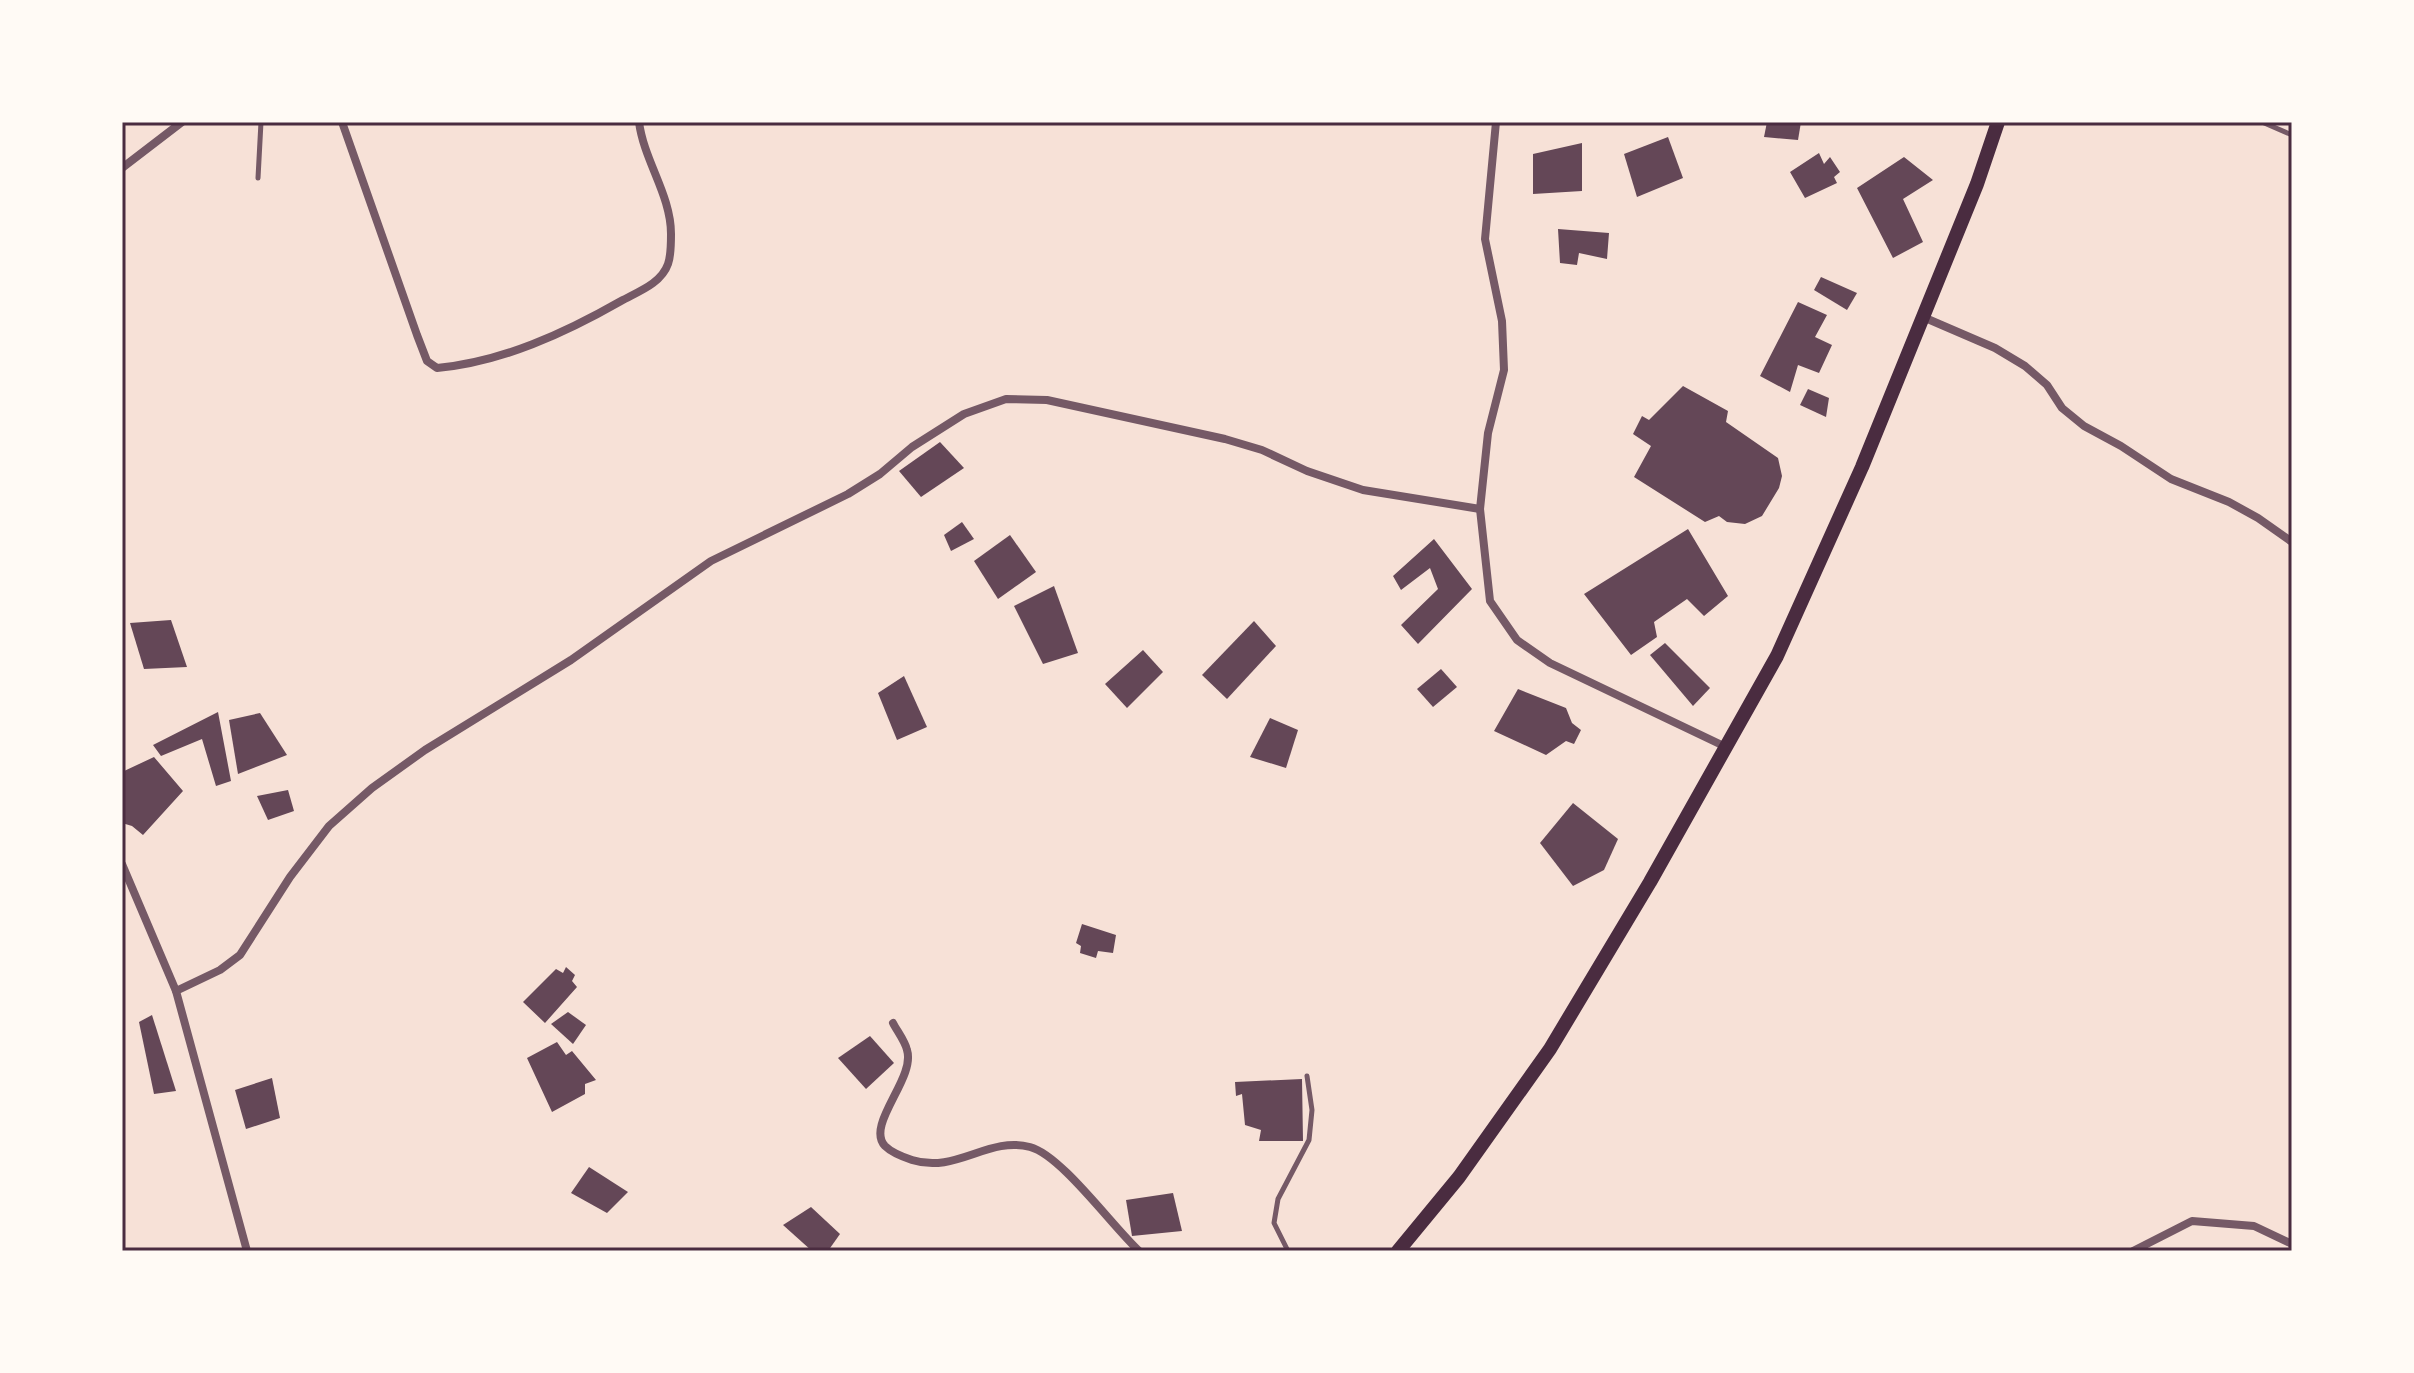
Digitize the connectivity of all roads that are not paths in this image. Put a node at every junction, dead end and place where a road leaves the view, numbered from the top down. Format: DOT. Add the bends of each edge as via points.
graph roads {
  1 [pos="182,122"];
  2 [pos="261,122"];
  3 [pos="342,122"];
  4 [pos="639,122"];
  5 [pos="1496,122"];
  6 [pos="1998,122"];
  7 [pos="2262,122"];
  8 [pos="2292,135"];
  9 [pos="122,168"];
  10 [pos="258,178"];
  11 [pos="1923,317"];
  12 [pos="1480,509"];
  13 [pos="2292,542"];
  14 [pos="1726,747"];
  15 [pos="122,864"];
  16 [pos="176,991"];
  17 [pos="893,1023"];
  18 [pos="1307,1076"];
  19 [pos="2292,1244"];
  20 [pos="247,1251"];
  21 [pos="1139,1251"];
  22 [pos="1288,1251"];
  23 [pos="1398,1251"];
  24 [pos="2133,1251"];
  1 -- 9 [label="street"];
  2 -- 10 [label="lane"];
  3 -- 4 [label="street" via="427,361 437,368 544,340 650,286 668,265 669,209"];
  5 -- 12 [label="street" via="1485,239 1502,321 1504,370 1488,433"];
  6 -- 11 [label="main road"];
  7 -- 8 [label="lane"];
  11 -- 13 [label="street" via="2025,366 2084,426"];
  11 -- 14 [label="main road" via="1777,656"];
  12 -- 14 [label="street" via="1490,601 1517,640 1550,663"];
  12 -- 16 [label="street" via="1363,490 1225,439 1047,400 1006,399 964,414 848,494 711,561 571,660 372,788 329,826 240,955"];
  14 -- 23 [label="main road" via="1550,1049 1459,1177"];
  15 -- 16 [label="street"];
  16 -- 20 [label="street"];
  17 -- 21 [label="street" via="908,1051 907,1070 883,1120 884,1146 925,1164 941,1164 994,1146 1029,1147 1056,1160"];
  18 -- 22 [label="lane" via="1309,1140 1278,1199 1274,1223"];
  19 -- 24 [label="street" via="2254,1226 2192,1221"];
}
